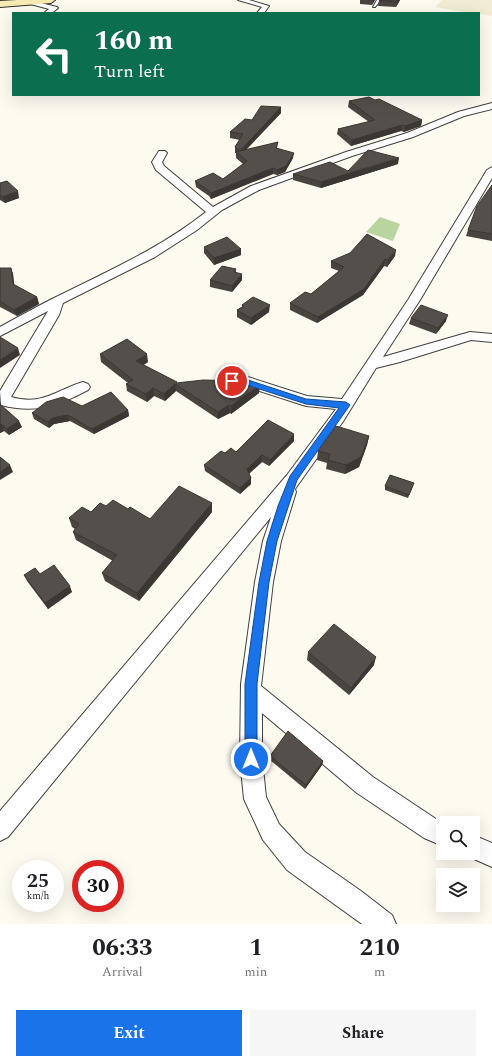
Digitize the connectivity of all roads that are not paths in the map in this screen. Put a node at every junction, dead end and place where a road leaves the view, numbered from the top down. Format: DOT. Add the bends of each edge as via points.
graph roads {
  1 [pos="51,0"];
  2 [pos="241,0"];
  3 [pos="379,0"];
  4 [pos="35,1"];
  5 [pos="0,4"];
  6 [pos="374,6"];
  7 [pos="49,12"];
  8 [pos="261,12"];
  9 [pos="492,106"];
  10 [pos="162,153"];
  11 [pos="492,170"];
  12 [pos="213,212"];
  13 [pos="58,301"];
  14 [pos="0,332"];
  15 [pos="492,338"];
  16 [pos="371,364"];
  17 [pos="226,381"];
  18 [pos="83,387"];
  19 [pos="346,405"];
  20 [pos="293,479"];
  21 [pos="251,692"];
  22 [pos="0,829"];
  23 [pos="436,831"];
  24 [pos="480,850"];
  25 [pos="492,855"];
  26 [pos="383,924"];
  1 -- 4 [label="main road"];
  2 -- 8 [label="street" via="266,6"];
  3 -- 6 [label="lane"];
  4 -- 5 [label="main road"];
  4 -- 7 [label="street" via="55,8"];
  9 -- 12 [label="street" via="461,114 255,188"];
  10 -- 12 [label="street" via="157,159 160,168"];
  11 -- 16 [label="street" via="414,300"];
  12 -- 13 [label="street" via="177,240 151,255"];
  13 -- 14 [label="street"];
  13 -- 18 [label="street" via="53,315 4,397 17,404 35,405 66,396"];
  15 -- 16 [label="street" via="470,336"];
  16 -- 19 [label="street"];
  17 -- 19 [label="street" via="248,382 306,402"];
  19 -- 20 [label="street"];
  20 -- 21 [label="street" via="272,541 264,582"];
  20 -- 22 [label="street"];
  21 -- 23 [label="street" via="365,785"];
  21 -- 26 [label="street" via="251,759 255,798 271,832 296,861"];
  24 -- 25 [label="street"];
}
